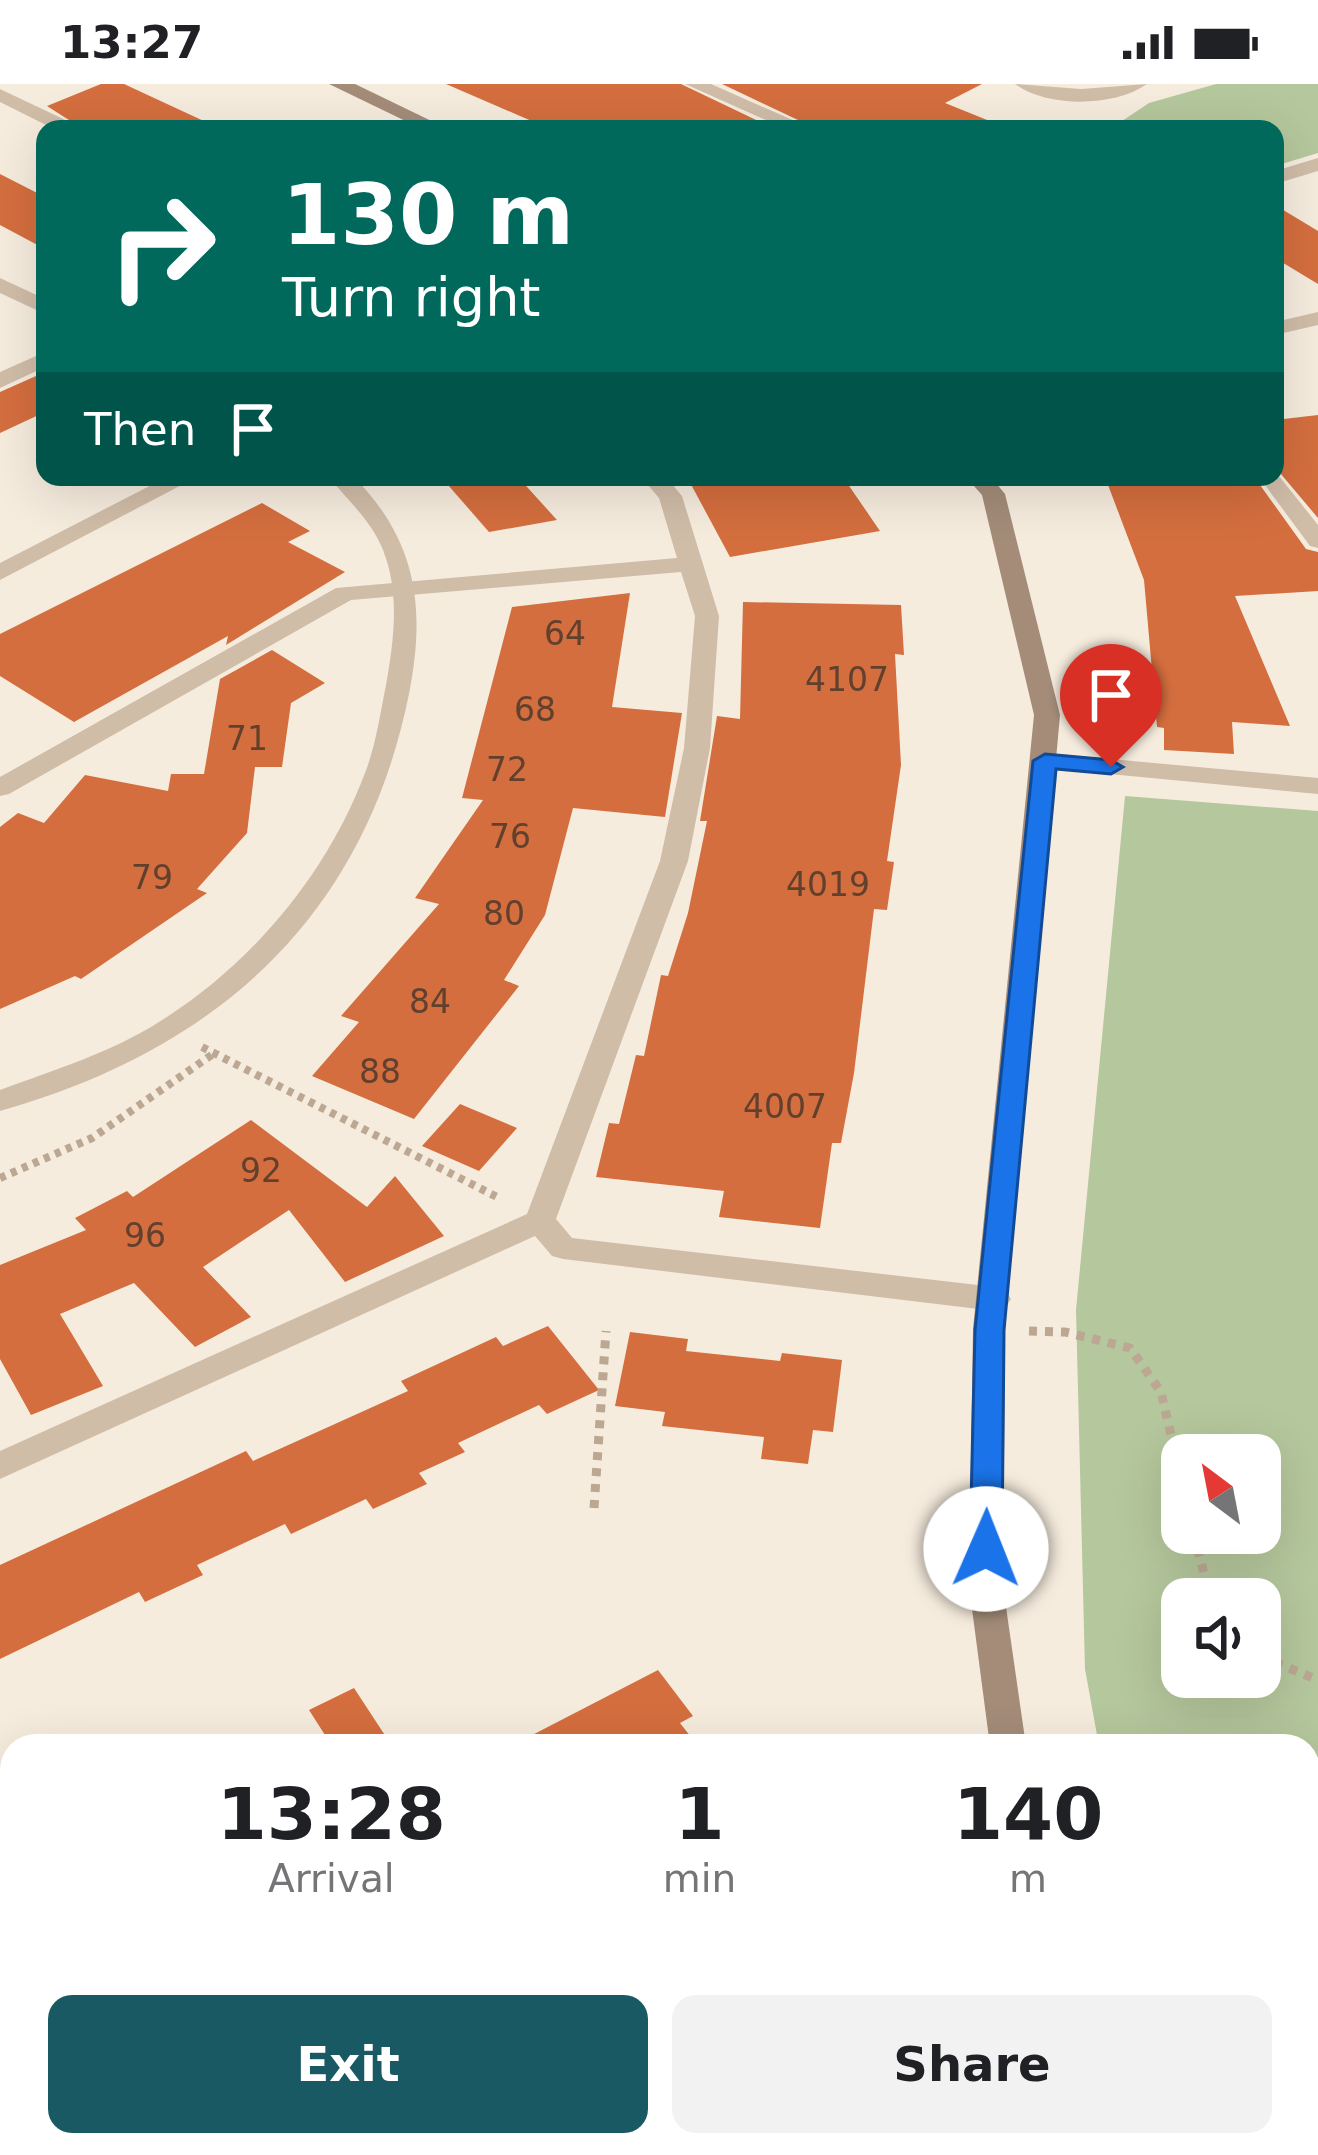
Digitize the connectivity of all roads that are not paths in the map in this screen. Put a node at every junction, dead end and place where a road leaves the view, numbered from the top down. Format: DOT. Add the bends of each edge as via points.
graph roads {
  1 [pos="339,84"];
  2 [pos="695,84"];
  3 [pos="1024,84"];
  4 [pos="1137,84"];
  5 [pos="0,95"];
  6 [pos="51,120"];
  7 [pos="418,120"];
  8 [pos="781,120"];
  9 [pos="1318,164"];
  10 [pos="1284,175"];
  11 [pos="0,284"];
  12 [pos="36,303"];
  13 [pos="1318,318"];
  14 [pos="1284,327"];
  15 [pos="36,364"];
  16 [pos="0,382"];
  17 [pos="168,486"];
  18 [pos="351,486"];
  19 [pos="661,486"];
  20 [pos="986,486"];
  21 [pos="1278,486"];
  22 [pos="1318,541"];
  23 [pos="691,564"];
  24 [pos="0,573"];
  25 [pos="409,585"];
  26 [pos="1045,761"];
  27 [pos="1318,786"];
  28 [pos="0,788"];
  29 [pos="0,1101"];
  30 [pos="540,1221"];
  31 [pos="992,1314"];
  32 [pos="0,1466"];
  33 [pos="1006,1734"];
  1 -- 7 [label="street"];
  2 -- 8 [label="street"];
  3 -- 4 [label="street" via="1056,96 1098,96"];
  5 -- 6 [label="street"];
  9 -- 10 [label="street"];
  11 -- 12 [label="street"];
  13 -- 14 [label="street"];
  15 -- 16 [label="street"];
  17 -- 24 [label="street"];
  18 -- 25 [label="street" via="378,511"];
  19 -- 23 [label="street"];
  20 -- 26 [label="street" via="1047,715"];
  21 -- 22 [label="street"];
  23 -- 25 [label="street"];
  23 -- 30 [label="street" via="707,616 697,748 674,861"];
  25 -- 28 [label="street" via="345,593"];
  25 -- 29 [label="street" via="405,656 379,772 323,885 251,963 171,1027"];
  26 -- 27 [label="street"];
  26 -- 31 [label="street"];
  30 -- 31 [label="street" via="563,1248"];
  30 -- 32 [label="street"];
  31 -- 33 [label="street" via="986,1586"];
}
